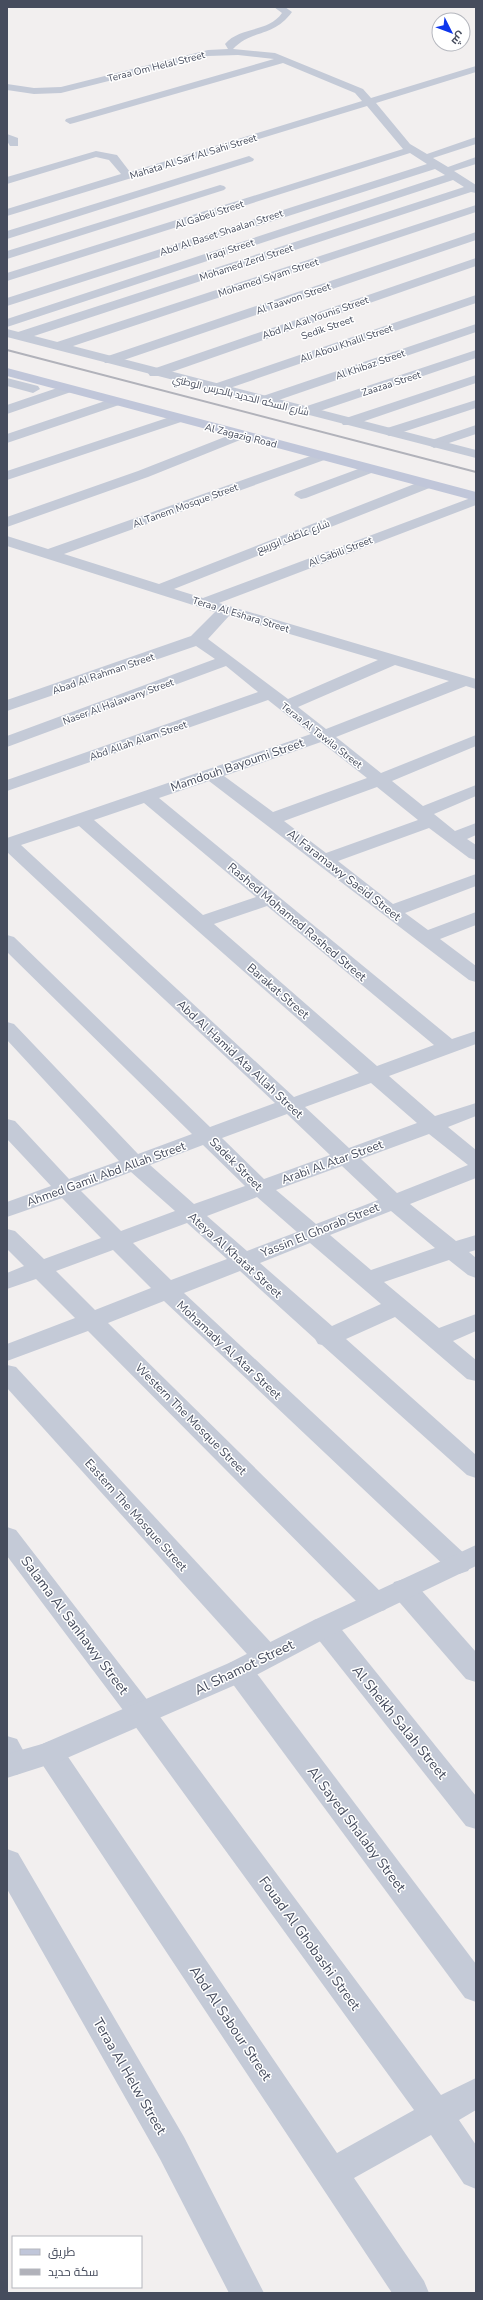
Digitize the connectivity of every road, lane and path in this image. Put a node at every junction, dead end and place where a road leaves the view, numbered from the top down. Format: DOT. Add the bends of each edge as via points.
graph roads {
  1 [pos="279,7"];
  2 [pos="230,47"];
  3 [pos="297,53"];
  4 [pos="286,59"];
  5 [pos="314,61"];
  6 [pos="476,68"];
  7 [pos="7,82"];
  8 [pos="7,87"];
  9 [pos="374,100"];
  10 [pos="387,114"];
  11 [pos="70,121"];
  12 [pos="476,140"];
  13 [pos="410,150"];
  14 [pos="249,159"];
  15 [pos="434,160"];
  16 [pos="476,160"];
  17 [pos="454,172"];
  18 [pos="128,176"];
  19 [pos="7,181"];
  20 [pos="474,183"];
  21 [pos="220,188"];
  22 [pos="476,208"];
  23 [pos="7,213"];
  24 [pos="444,219"];
  25 [pos="471,230"];
  26 [pos="7,235"];
  27 [pos="153,254"];
  28 [pos="7,255"];
  29 [pos="326,258"];
  30 [pos="476,262"];
  31 [pos="182,265"];
  32 [pos="366,273"];
  33 [pos="209,274"];
  34 [pos="7,277"];
  35 [pos="266,278"];
  36 [pos="308,293"];
  37 [pos="476,299"];
  38 [pos="7,302"];
  39 [pos="183,306"];
  40 [pos="446,309"];
  41 [pos="225,321"];
  42 [pos="471,321"];
  43 [pos="7,323"];
  44 [pos="267,334"];
  45 [pos="13,335"];
  46 [pos="287,341"];
  47 [pos="436,342"];
  48 [pos="60,346"];
  49 [pos="474,355"];
  50 [pos="110,360"];
  51 [pos="7,366"];
  52 [pos="200,371"];
  53 [pos="7,372"];
  54 [pos="155,373"];
  55 [pos="178,379"];
  56 [pos="476,379"];
  57 [pos="7,382"];
  58 [pos="48,383"];
  59 [pos="216,388"];
  60 [pos="33,389"];
  61 [pos="76,389"];
  62 [pos="7,398"];
  63 [pos="265,400"];
  64 [pos="114,402"];
  65 [pos="476,404"];
  66 [pos="7,410"];
  67 [pos="306,411"];
  68 [pos="176,419"];
  69 [pos="348,422"];
  70 [pos="476,429"];
  71 [pos="390,432"];
  72 [pos="240,435"];
  73 [pos="7,439"];
  74 [pos="434,444"];
  75 [pos="476,454"];
  76 [pos="322,456"];
  77 [pos="369,469"];
  78 [pos="7,476"];
  79 [pos="427,484"];
  80 [pos="476,489"];
  81 [pos="300,495"];
  82 [pos="476,499"];
  83 [pos="7,522"];
  84 [pos="7,541"];
  85 [pos="49,554"];
  86 [pos="158,588"];
  87 [pos="203,603"];
  88 [pos="226,610"];
  89 [pos="199,639"];
  90 [pos="228,660"];
  91 [pos="393,660"];
  92 [pos="470,682"];
  93 [pos="270,694"];
  94 [pos="7,706"];
  95 [pos="285,706"];
  96 [pos="323,736"];
  97 [pos="476,740"];
  98 [pos="7,742"];
  99 [pos="212,775"];
  100 [pos="379,780"];
  101 [pos="7,786"];
  102 [pos="476,790"];
  103 [pos="146,796"];
  104 [pos="426,817"];
  105 [pos="82,819"];
  106 [pos="272,819"];
  107 [pos="476,829"];
  108 [pos="453,838"];
  109 [pos="8,844"];
  110 [pos="476,854"];
  111 [pos="324,860"];
  112 [pos="476,880"];
  113 [pos="270,899"];
  114 [pos="391,911"];
  115 [pos="476,918"];
  116 [pos="200,922"];
  117 [pos="425,938"];
  118 [pos="7,941"];
  119 [pos="476,975"];
  120 [pos="7,1028"];
  121 [pos="476,1037"];
  122 [pos="449,1047"];
  123 [pos="374,1075"];
  124 [pos="290,1106"];
  125 [pos="476,1109"];
  126 [pos="432,1125"];
  127 [pos="7,1126"];
  128 [pos="208,1136"];
  129 [pos="344,1157"];
  130 [pos="476,1161"];
  131 [pos="134,1164"];
  132 [pos="476,1170"];
  133 [pos="260,1188"];
  134 [pos="64,1189"];
  135 [pos="393,1201"];
  136 [pos="7,1210"];
  137 [pos="190,1214"];
  138 [pos="311,1234"];
  139 [pos="7,1236"];
  140 [pos="117,1241"];
  141 [pos="476,1242"];
  142 [pos="452,1251"];
  143 [pos="243,1261"];
  144 [pos="40,1269"];
  145 [pos="476,1270"];
  146 [pos="366,1280"];
  147 [pos="7,1281"];
  148 [pos="165,1290"];
  149 [pos="396,1307"];
  150 [pos="92,1320"];
  151 [pos="476,1322"];
  152 [pos="327,1338"];
  153 [pos="434,1339"];
  154 [pos="7,1353"];
  155 [pos="7,1373"];
  156 [pos="476,1374"];
  157 [pos="476,1469"];
  158 [pos="7,1537"];
  159 [pos="468,1559"];
  160 [pos="404,1589"];
  161 [pos="375,1603"];
  162 [pos="324,1627"];
  163 [pos="266,1656"];
  164 [pos="239,1671"];
  165 [pos="476,1671"];
  166 [pos="142,1714"];
  167 [pos="50,1753"];
  168 [pos="10,1759"];
  169 [pos="476,1816"];
  170 [pos="7,1862"];
  171 [pos="476,1988"];
  172 [pos="476,2093"];
  173 [pos="436,2114"];
  174 [pos="332,2173"];
  175 [pos="476,2173"];
  176 [pos="247,2293"];
  177 [pos="412,2293"];
  1 -- 2 [label="street" via="287,12 279,25 237,39"];
  2 -- 3 [label="street, Teraa Om Helal Street"];
  2 -- 7 [label="street, Teraa Om Helal Street" via="184,52 58,86"];
  4 -- 8 [label="street, Teraa Om Helal Street" via="254,53 208,53 61,90 34,91"];
  4 -- 9 [label="street, Teraa Om Helal Street" via="352,87"];
  4 -- 11 [label="street"];
  5 -- 9 [label="street, Teraa Om Helal Street" via="356,80 373,92"];
  6 -- 9 [label="street, Mahata Al Sarf Al Sahi Street"];
  9 -- 10 [label="street, Teraa Om Helal Street"];
  9 -- 18 [label="street, Mahata Al Sarf Al Sahi Street"];
  10 -- 13 [label="street, Teraa Om Helal Street"];
  10 -- 15 [label="street, Teraa Om Helal Street"];
  12 -- 15 [label="street, Abd Al Baset Shaalan Street"];
  13 -- 15 [label="street, Teraa Om Helal Street"];
  13 -- 34 [label="street, Al Gabeli Street"];
  14 -- 26 [label="street"];
  15 -- 17 [label="street, Teraa Om Helal Street"];
  15 -- 27 [label="street, Abd Al Baset Shaalan Street"];
  16 -- 17 [label="street, Iraqi Street"];
  17 -- 20 [label="street, Teraa Om Helal Street"];
  17 -- 31 [label="street, Iraqi Street"];
  18 -- 19 [label="street" via="113,157 96,154"];
  18 -- 23 [label="street, Mahata Al Sarf Al Sahi Street"];
  20 -- 33 [label="street, Mohamed Zerd Street"];
  21 -- 28 [label="street"];
  22 -- 24 [label="street, Mohamed Siyam Street"];
  24 -- 25 [label="street"];
  24 -- 29 [label="street, Mohamed Siyam Street"];
  25 -- 32 [label="street, Al Taawon Street"];
  27 -- 31 [label="street"];
  27 -- 38 [label="street, Abd Al Baset Shaalan Street"];
  29 -- 32 [label="street"];
  29 -- 35 [label="street, Mohamed Siyam Street"];
  30 -- 44 [label="street, Abd Al Aal Younis Street"];
  31 -- 33 [label="street"];
  31 -- 43 [label="street, Iraqi Street"];
  32 -- 36 [label="street, Al Taawon Street"];
  33 -- 45 [label="street, Mohamed Zerd Street"];
  35 -- 36 [label="street"];
  35 -- 39 [label="street, Mohamed Siyam Street"];
  36 -- 41 [label="street, Al Taawon Street"];
  37 -- 40 [label="street, Ali Abou Khalil Street"];
  39 -- 41 [label="street"];
  39 -- 48 [label="street, Mohamed Siyam Street"];
  40 -- 42 [label="street"];
  40 -- 59 [label="street, Ali Abou Khalil Street"];
  41 -- 50 [label="street, Al Taawon Street"];
  42 -- 47 [label="street, Al Khibaz Street"];
  44 -- 46 [label="street"];
  44 -- 54 [label="street, Abd Al Aal Younis Street"];
  45 -- 48 [label="street, شارع السكه الحديد بالحرس الوطني"];
  47 -- 49 [label="street"];
  47 -- 63 [label="street, Al Khibaz Street"];
  48 -- 50 [label="street, شارع السكه الحديد بالحرس الوطني"];
  49 -- 67 [label="street, Zaazaa Street"];
  50 -- 54 [label="street, شارع السكه الحديد بالحرس الوطني"];
  51 -- 61 [label="main road, Al Zagazig Road"];
  52 -- 55 [label="street"];
  53 -- 58 [label="main road, Al Zagazig Road"];
  54 -- 55 [label="street, شارع السكه الحديد بالحرس الوطني"];
  55 -- 59 [label="street, شارع السكه الحديد بالحرس الوطني"];
  56 -- 69 [label="street"];
  57 -- 60 [label="street"];
  58 -- 60 [label="street"];
  58 -- 61 [label="main road, Al Zagazig Road"];
  59 -- 63 [label="street, شارع السكه الحديد بالحرس الوطني"];
  60 -- 62 [label="street"];
  61 -- 64 [label="main road, Al Zagazig Road"];
  61 -- 66 [label="street"];
  61 -- 80 [label="main road, Al Zagazig Road"];
  63 -- 67 [label="street, شارع السكه الحديد بالحرس الوطني"];
  64 -- 68 [label="main road, Al Zagazig Road"];
  64 -- 73 [label="street"];
  65 -- 71 [label="street"];
  67 -- 69 [label="street, شارع السكه الحديد بالحرس الوطني"];
  68 -- 72 [label="main road, Al Zagazig Road"];
  68 -- 78 [label="street"];
  69 -- 71 [label="street, شارع السكه الحديد بالحرس الوطني"];
  70 -- 74 [label="street"];
  71 -- 74 [label="street, شارع السكه الحديد بالحرس الوطني"];
  72 -- 76 [label="main road, Al Zagazig Road"];
  72 -- 83 [label="street" via="143,474"];
  74 -- 75 [label="street, شارع السكه الحديد بالحرس الوطني"];
  76 -- 77 [label="main road, Al Zagazig Road"];
  76 -- 85 [label="street, Al Tanem Mosque Street"];
  77 -- 79 [label="main road, Al Zagazig Road"];
  77 -- 81 [label="street"];
  79 -- 82 [label="main road, Al Zagazig Road"];
  79 -- 86 [label="street, شارع عاطف ابوربيع"];
  82 -- 87 [label="street, Al Sabili Street"];
  84 -- 85 [label="street, Teraa Al Eshara Street"];
  85 -- 86 [label="street, Teraa Al Eshara Street"];
  86 -- 87 [label="street, Teraa Al Eshara Street"];
  87 -- 88 [label="street, Teraa Al Eshara Street"];
  88 -- 89 [label="street"];
  88 -- 91 [label="street, Teraa Al Eshara Street"];
  89 -- 90 [label="street, Teraa Al Tawila Street"];
  89 -- 94 [label="street, Abad Al Rahman Street"];
  90 -- 93 [label="street, Teraa Al Tawila Street"];
  90 -- 98 [label="street, Naser Al Halawany Street"];
  91 -- 92 [label="street, Teraa Al Eshara Street"];
  91 -- 95 [label="street"];
  92 -- 96 [label="street, Mamdouh Bayoumi Street"];
  93 -- 95 [label="street, Teraa Al Tawila Street"];
  93 -- 101 [label="street, Abd Allah Alam Street"];
  95 -- 96 [label="street, Teraa Al Tawila Street"];
  96 -- 99 [label="street, Mamdouh Bayoumi Street"];
  96 -- 100 [label="street, Teraa Al Tawila Street"];
  97 -- 100 [label="street"];
  99 -- 103 [label="street, Mamdouh Bayoumi Street"];
  99 -- 106 [label="street, Al Faramawy Saeid Street"];
  100 -- 104 [label="street, Teraa Al Tawila Street"];
  100 -- 106 [label="street"];
  102 -- 104 [label="street"];
  103 -- 105 [label="street, Mamdouh Bayoumi Street"];
  103 -- 113 [label="street, Rashed Mohamed Rashed Street"];
  104 -- 108 [label="street, Teraa Al Tawila Street"];
  104 -- 111 [label="street"];
  105 -- 109 [label="street, Mamdouh Bayoumi Street"];
  105 -- 116 [label="street, Barakat Street"];
  106 -- 111 [label="street, Al Faramawy Saeid Street"];
  107 -- 108 [label="street"];
  108 -- 110 [label="street, Teraa Al Tawila Street"];
  109 -- 124 [label="street, Abd Al Hamid Ata Allah Street"];
  111 -- 114 [label="street, Al Faramawy Saeid Street"];
  112 -- 114 [label="street"];
  113 -- 116 [label="street"];
  113 -- 122 [label="street, Rashed Mohamed Rashed Street"];
  114 -- 117 [label="street, Al Faramawy Saeid Street"];
  115 -- 117 [label="street"];
  116 -- 123 [label="street, Barakat Street"];
  117 -- 119 [label="street, Al Faramawy Saeid Street"];
  118 -- 128 [label="street, Sadek Street"];
  120 -- 131 [label="street, Ateya Al Khatat Street"];
  121 -- 122 [label="street, Ahmed Gamil Abd Allah Street"];
  122 -- 123 [label="street, Ahmed Gamil Abd Allah Street"];
  123 -- 124 [label="street, Ahmed Gamil Abd Allah Street"];
  123 -- 126 [label="street, Barakat Street"];
  124 -- 128 [label="street, Ahmed Gamil Abd Allah Street"];
  124 -- 129 [label="street, Abd Al Hamid Ata Allah Street"];
  125 -- 126 [label="street, Arabi Al Atar Street"];
  126 -- 129 [label="street, Arabi Al Atar Street"];
  126 -- 130 [label="street, Barakat Street"];
  127 -- 134 [label="street, Mohamady Al Atar Street"];
  128 -- 131 [label="street, Ahmed Gamil Abd Allah Street"];
  128 -- 133 [label="street, Sadek Street"];
  129 -- 133 [label="street, Arabi Al Atar Street"];
  129 -- 135 [label="street, Abd Al Hamid Ata Allah Street"];
  131 -- 134 [label="street, Ahmed Gamil Abd Allah Street"];
  131 -- 137 [label="street, Ateya Al Khatat Street"];
  132 -- 135 [label="street, Yassin El Ghorab Street"];
  133 -- 137 [label="street, Arabi Al Atar Street"];
  133 -- 138 [label="street, Sadek Street"];
  134 -- 136 [label="street, Ahmed Gamil Abd Allah Street"];
  134 -- 140 [label="street, Mohamady Al Atar Street"];
  135 -- 138 [label="street, Yassin El Ghorab Street"];
  135 -- 142 [label="street, Abd Al Hamid Ata Allah Street"];
  137 -- 140 [label="street, Arabi Al Atar Street"];
  137 -- 143 [label="street, Ateya Al Khatat Street"];
  138 -- 143 [label="street, Yassin El Ghorab Street"];
  138 -- 146 [label="street, Sadek Street"];
  139 -- 144 [label="street, Western The Mosque Street"];
  140 -- 144 [label="street, Arabi Al Atar Street"];
  140 -- 148 [label="street, Mohamady Al Atar Street"];
  141 -- 142 [label="street"];
  142 -- 145 [label="street, Abd Al Hamid Ata Allah Street"];
  142 -- 146 [label="street"];
  143 -- 148 [label="street, Yassin El Ghorab Street"];
  143 -- 152 [label="street, Ateya Al Khatat Street"];
  144 -- 147 [label="street, Arabi Al Atar Street"];
  144 -- 150 [label="street, Western The Mosque Street"];
  146 -- 149 [label="street, Sadek Street"];
  148 -- 150 [label="street, Yassin El Ghorab Street"];
  148 -- 159 [label="street, Mohamady Al Atar Street"];
  149 -- 152 [label="street"];
  149 -- 153 [label="street, Sadek Street"];
  150 -- 154 [label="street, Yassin El Ghorab Street"];
  150 -- 161 [label="street, Western The Mosque Street"];
  151 -- 153 [label="street"];
  152 -- 157 [label="street, Ateya Al Khatat Street"];
  153 -- 156 [label="street, Sadek Street"];
  155 -- 163 [label="street, Eastern The Mosque Street"];
  158 -- 166 [label="street, Salama Al Sanhawy Street"];
  159 -- 160 [label="street, Al Shamot Street"];
  160 -- 161 [label="street, Al Shamot Street"];
  160 -- 165 [label="street"];
  161 -- 162 [label="street, Al Shamot Street"];
  162 -- 163 [label="street, Al Shamot Street"];
  162 -- 169 [label="street, Al Sheikh Salah Street"];
  163 -- 164 [label="street, Al Shamot Street"];
  164 -- 166 [label="street, Al Shamot Street"];
  164 -- 171 [label="street, Al Sayed Shalaby Street"];
  166 -- 167 [label="street, Al Shamot Street"];
  166 -- 173 [label="street, Fouad Al Ghobashi Street"];
  167 -- 168 [label="street, Al Shamot Street"];
  167 -- 174 [label="street, Abd Al Sabour Street"];
  170 -- 176 [label="street, Teraa Al Helw Street" via="172,2148"];
  172 -- 173 [label="street"];
  173 -- 174 [label="street"];
  173 -- 175 [label="street, Fouad Al Ghobashi Street"];
  174 -- 177 [label="street, Abd Al Sabour Street"];
}
